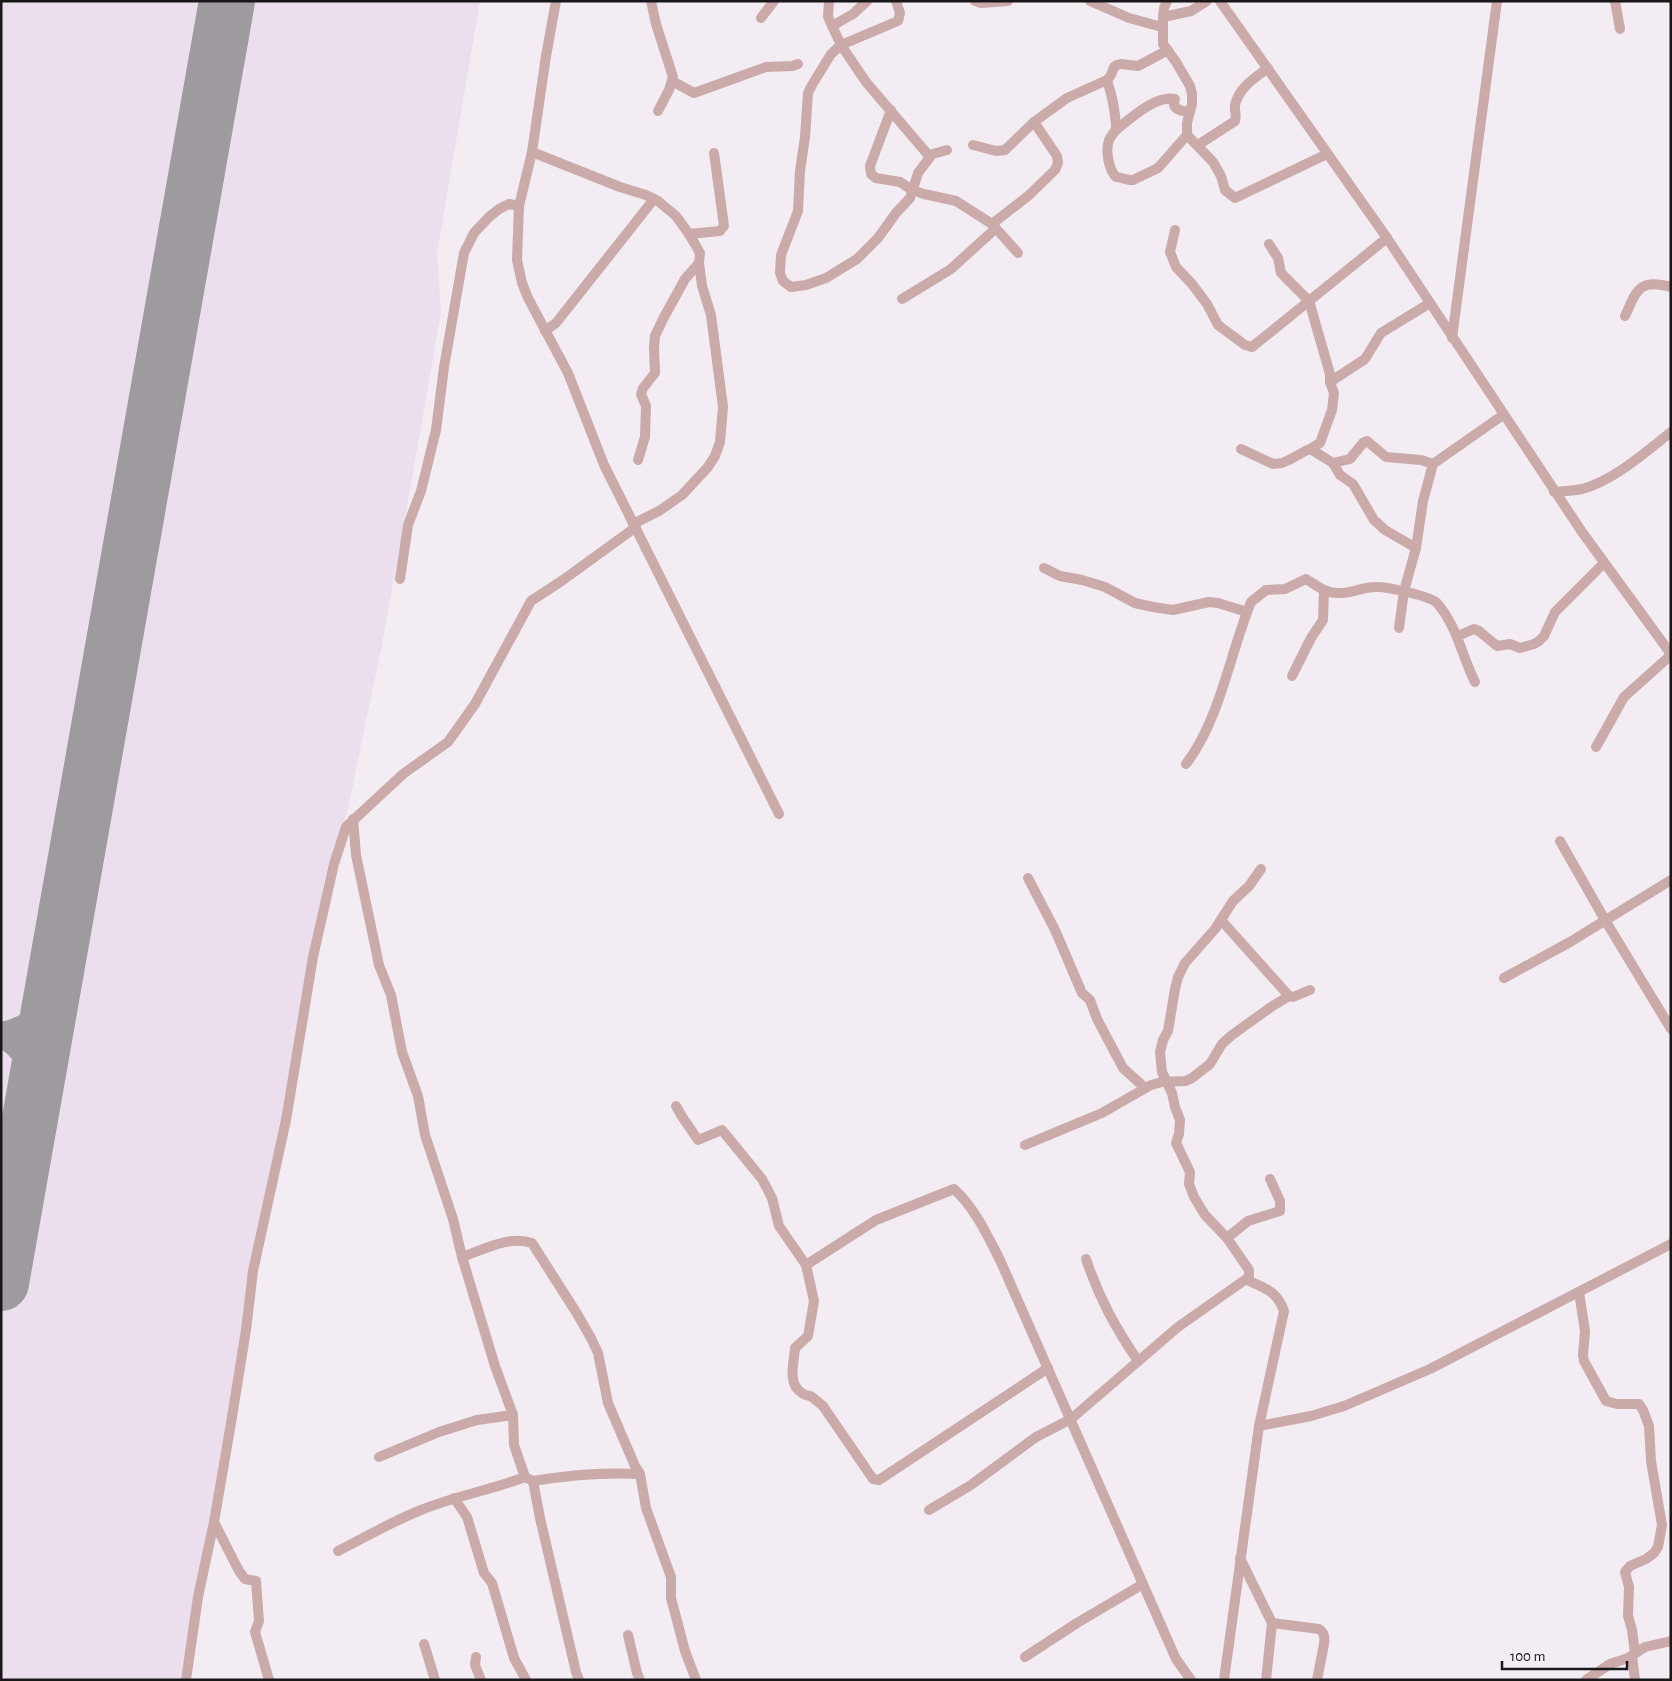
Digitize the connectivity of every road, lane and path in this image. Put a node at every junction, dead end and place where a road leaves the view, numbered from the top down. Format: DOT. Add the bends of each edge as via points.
graph roads {
  1 [pos="556,1"];
  2 [pos="651,1"];
  3 [pos="774,1"];
  4 [pos="829,1"];
  5 [pos="867,1"];
  6 [pos="896,1"];
  7 [pos="974,1"];
  8 [pos="1008,1"];
  9 [pos="1090,1"];
  10 [pos="1167,1"];
  11 [pos="1207,1"];
  12 [pos="1220,1"];
  13 [pos="1497,1"];
  14 [pos="1615,1"];
  15 [pos="760,18"];
  16 [pos="1162,22"];
  17 [pos="832,26"];
  18 [pos="1620,28"];
  19 [pos="841,45"];
  20 [pos="1168,50"];
  21 [pos="798,64"];
  22 [pos="1268,68"];
  23 [pos="1107,80"];
  24 [pos="672,81"];
  25 [pos="890,110"];
  26 [pos="658,111"];
  27 [pos="1190,112"];
  28 [pos="1034,122"];
  29 [pos="1116,130"];
  30 [pos="1188,135"];
  31 [pos="973,145"];
  32 [pos="1198,146"];
  33 [pos="947,150"];
  34 [pos="532,152"];
  35 [pos="714,153"];
  36 [pos="1327,154"];
  37 [pos="929,155"];
  38 [pos="912,190"];
  39 [pos="654,200"];
  40 [pos="519,206"];
  41 [pos="994,226"];
  42 [pos="1174,230"];
  43 [pos="689,234"];
  44 [pos="1386,238"];
  45 [pos="1269,244"];
  46 [pos="1018,253"];
  47 [pos="699,263"];
  48 [pos="1671,287"];
  49 [pos="902,299"];
  50 [pos="1309,301"];
  51 [pos="1430,303"];
  52 [pos="1625,316"];
  53 [pos="545,331"];
  54 [pos="1452,338"];
  55 [pos="1330,382"];
  56 [pos="1503,415"];
  57 [pos="1671,432"];
  58 [pos="1241,449"];
  59 [pos="1310,449"];
  60 [pos="638,460"];
  61 [pos="1333,463"];
  62 [pos="1433,464"];
  63 [pos="1554,492"];
  64 [pos="634,525"];
  65 [pos="1416,548"];
  66 [pos="1604,563"];
  67 [pos="1044,568"];
  68 [pos="400,579"];
  69 [pos="1324,590"];
  70 [pos="1404,591"];
  71 [pos="1247,612"];
  72 [pos="1399,628"];
  73 [pos="1458,636"];
  74 [pos="1671,655"];
  75 [pos="1292,676"];
  76 [pos="1475,682"];
  77 [pos="1596,747"];
  78 [pos="1186,764"];
  79 [pos="779,814"];
  80 [pos="353,819"];
  81 [pos="1560,841"];
  82 [pos="1261,868"];
  83 [pos="1028,878"];
  84 [pos="1671,880"];
  85 [pos="1221,920"];
  86 [pos="1605,920"];
  87 [pos="1504,978"];
  88 [pos="1310,990"];
  89 [pos="1289,996"];
  90 [pos="1671,1029"];
  91 [pos="1166,1082"];
  92 [pos="1145,1088"];
  93 [pos="676,1106"];
  94 [pos="1025,1145"];
  95 [pos="1270,1179"];
  96 [pos="1226,1238"];
  97 [pos="1671,1244"];
  98 [pos="462,1257"];
  99 [pos="1086,1259"];
  100 [pos="806,1265"];
  101 [pos="1247,1280"];
  102 [pos="1579,1292"];
  103 [pos="1138,1361"];
  104 [pos="1048,1368"];
  105 [pos="513,1415"];
  106 [pos="1071,1419"];
  107 [pos="1259,1426"];
  108 [pos="379,1457"];
  109 [pos="640,1474"];
  110 [pos="529,1479"];
  111 [pos="454,1498"];
  112 [pos="929,1510"];
  113 [pos="214,1522"];
  114 [pos="338,1551"];
  115 [pos="1240,1557"];
  116 [pos="1143,1584"];
  117 [pos="1272,1622"];
  118 [pos="628,1635"];
  119 [pos="1634,1641"];
  120 [pos="1671,1641"];
  121 [pos="424,1644"];
  122 [pos="1646,1647"];
  123 [pos="1634,1654"];
  124 [pos="1025,1657"];
  125 [pos="476,1658"];
  126 [pos="186,1680"];
  127 [pos="269,1680"];
  128 [pos="435,1680"];
  129 [pos="482,1680"];
  130 [pos="526,1680"];
  131 [pos="579,1680"];
  132 [pos="640,1680"];
  133 [pos="696,1680"];
  134 [pos="1191,1680"];
  135 [pos="1224,1680"];
  136 [pos="1266,1680"];
  137 [pos="1317,1680"];
  138 [pos="1586,1680"];
  139 [pos="1635,1680"];
  1 -- 34 [label="street"];
  2 -- 24 [label="street"];
  3 -- 15 [label="street"];
  4 -- 17 [label="street" via="828,17"];
  5 -- 17 [label="street"];
  6 -- 19 [label="street" via="900,13 898,21"];
  7 -- 8 [label="street"];
  9 -- 16 [label="street" via="1129,18"];
  10 -- 16 [label="street"];
  11 -- 16 [label="street"];
  12 -- 22 [label="street"];
  13 -- 54 [label="street"];
  14 -- 18 [label="street"];
  16 -- 20 [label="street" via="1163,44"];
  17 -- 19 [label="street"];
  19 -- 25 [label="street"];
  19 -- 38 [label="street" via="831,54 808,93 798,211 781,255 783,281 791,287 806,285 850,264 878,238 910,198"];
  20 -- 23 [label="street" via="1138,66 1117,65"];
  20 -- 27 [label="street" via="1190,86"];
  21 -- 24 [label="street" via="766,67 694,93"];
  22 -- 32 [label="street" via="1247,84 1240,95 1235,106 1236,121"];
  22 -- 36 [label="street"];
  23 -- 28 [label="street" via="1072,94"];
  23 -- 29 [label="street"];
  24 -- 26 [label="street"];
  25 -- 37 [label="street"];
  25 -- 38 [label="street" via="870,172 876,178 900,182"];
  27 -- 29 [label="street" via="1178,110 1174,107 1174,99 1166,99 1148,106"];
  27 -- 30 [label="street"];
  28 -- 31 [label="street" via="1005,150"];
  28 -- 41 [label="street" via="1057,156 1058,163 1035,190"];
  29 -- 30 [label="street" via="1109,139 1112,173 1131,180 1158,168"];
  30 -- 32 [label="street"];
  32 -- 36 [label="street" via="1218,169 1225,190 1235,198"];
  33 -- 37 [label="street"];
  34 -- 39 [label="street"];
  34 -- 40 [label="street"];
  35 -- 43 [label="street" via="724,226 720,231"];
  36 -- 44 [label="street"];
  37 -- 38 [label="street"];
  38 -- 41 [label="street" via="956,201"];
  39 -- 43 [label="street" via="676,216"];
  39 -- 53 [label="street" via="556,323"];
  40 -- 53 [label="street" via="518,268 525,291"];
  40 -- 68 [label="street" via="509,204 494,213 474,233 464,252 436,430 421,491 408,524"];
  41 -- 46 [label="street"];
  41 -- 49 [label="street" via="951,269"];
  42 -- 50 [label="street" via="1170,252 1176,267 1208,304 1218,325 1248,347 1257,344"];
  43 -- 47 [label="street" via="700,253"];
  44 -- 50 [label="street"];
  44 -- 51 [label="street"];
  45 -- 50 [label="street" via="1278,258 1281,273"];
  47 -- 60 [label="street" via="685,279 655,336 655,373 641,394 646,406 645,437"];
  47 -- 64 [label="street" via="711,316 723,407 720,442 708,467 682,495"];
  48 -- 52 [label="street" via="1641,286"];
  50 -- 55 [label="street"];
  51 -- 54 [label="street"];
  51 -- 55 [label="street" via="1381,333 1365,359"];
  53 -- 64 [label="street" via="568,373 604,465"];
  54 -- 56 [label="street"];
  55 -- 59 [label="street" via="1334,393 1332,410 1320,443"];
  56 -- 62 [label="street"];
  56 -- 63 [label="street"];
  57 -- 63 [label="street" via="1605,480 1582,489"];
  58 -- 59 [label="street" via="1272,464 1291,460"];
  59 -- 61 [label="street"];
  61 -- 62 [label="street" via="1350,459 1367,441 1386,457"];
  61 -- 65 [label="street" via="1340,475 1352,484 1374,520"];
  62 -- 65 [label="street"];
  63 -- 66 [label="street"];
  64 -- 79 [label="street"];
  64 -- 80 [label="street" via="531,601 475,704 448,742 403,774"];
  65 -- 70 [label="street"];
  66 -- 73 [label="street" via="1555,612 1544,636 1534,644 1520,648 1510,644 1497,646 1474,629"];
  66 -- 74 [label="street"];
  67 -- 71 [label="street" via="1060,576 1105,587 1135,603 1153,608 1173,610 1215,603"];
  69 -- 70 [label="street" via="1346,593 1374,587"];
  69 -- 71 [label="street" via="1306,579 1284,589 1266,590 1252,602"];
  69 -- 75 [label="street" via="1323,620"];
  70 -- 72 [label="street"];
  70 -- 73 [label="street" via="1434,600"];
  71 -- 78 [label="street" via="1213,713 1200,744"];
  73 -- 76 [label="street"];
  74 -- 77 [label="street" via="1624,697"];
  80 -- 98 [label="street" via="356,855 380,965 391,995 402,1052 418,1096 425,1135 454,1219"];
  80 -- 113 [label="street" via="346,827 339,847 313,957 286,1120 253,1271"];
  81 -- 86 [label="street"];
  82 -- 85 [label="street" via="1249,886 1233,900"];
  83 -- 92 [label="street" via="1082,993 1090,1000 1123,1068"];
  84 -- 86 [label="street"];
  85 -- 89 [label="street"];
  85 -- 91 [label="street" via="1185,963 1178,977 1168,1031 1160,1046"];
  86 -- 87 [label="street"];
  86 -- 90 [label="street"];
  88 -- 89 [label="street"];
  89 -- 91 [label="street" via="1232,1035 1222,1044 1210,1064 1192,1078"];
  91 -- 92 [label="street"];
  91 -- 96 [label="street" via="1180,1120 1176,1143 1190,1172 1189,1184 1194,1197"];
  92 -- 94 [label="street" via="1102,1113"];
  93 -- 100 [label="street" via="698,1140 722,1130 732,1142 762,1179 772,1198 779,1226"];
  95 -- 96 [label="street" via="1280,1201 1280,1211 1248,1221"];
  96 -- 101 [label="street" via="1249,1270"];
  97 -- 102 [label="street"];
  98 -- 105 [label="street"];
  98 -- 109 [label="street" via="507,1241 527,1242 535,1246 598,1353 608,1403"];
  99 -- 103 [label="street" via="1115,1327"];
  100 -- 104 [label="street" via="876,1220 954,1189 968,1203 984,1228"];
  100 -- 104 [label="street" via="814,1301 808,1336 795,1348 794,1384 801,1393 823,1406 876,1480"];
  101 -- 103 [label="street" via="1178,1327"];
  101 -- 107 [label="street" via="1271,1291 1284,1311"];
  102 -- 107 [label="street" via="1454,1358 1344,1406"];
  102 -- 119 [label="street" via="1585,1331 1583,1355 1588,1369 1606,1401 1642,1406 1649,1426 1651,1461 1662,1525 1654,1553 1625,1572 1630,1587 1628,1616"];
  103 -- 106 [label="street"];
  104 -- 106 [label="street"];
  105 -- 108 [label="street" via="470,1422"];
  105 -- 110 [label="street" via="514,1445"];
  106 -- 112 [label="street" via="1036,1437 971,1485"];
  106 -- 116 [label="street"];
  107 -- 115 [label="street"];
  109 -- 110 [label="street" via="608,1472"];
  109 -- 133 [label="street" via="646,1508 671,1577 671,1598"];
  110 -- 111 [label="street"];
  110 -- 131 [label="street"];
  111 -- 114 [label="street" via="420,1510"];
  111 -- 130 [label="street" via="467,1518 484,1573 492,1583 514,1658"];
  113 -- 126 [label="street" via="198,1597"];
  113 -- 127 [label="street" via="239,1571 245,1579 256,1581 259,1621 255,1632"];
  115 -- 117 [label="street"];
  115 -- 135 [label="street"];
  116 -- 124 [label="street"];
  116 -- 134 [label="street" via="1176,1659"];
  117 -- 136 [label="street"];
  117 -- 137 [label="street" via="1321,1630 1324,1644"];
  118 -- 132 [label="street"];
  119 -- 122 [label="street"];
  119 -- 123 [label="street"];
  120 -- 122 [label="street"];
  121 -- 128 [label="street"];
  122 -- 123 [label="street"];
  123 -- 138 [label="street" via="1610,1664"];
  123 -- 139 [label="street"];
  125 -- 129 [label="street" via="475,1665"];
}
